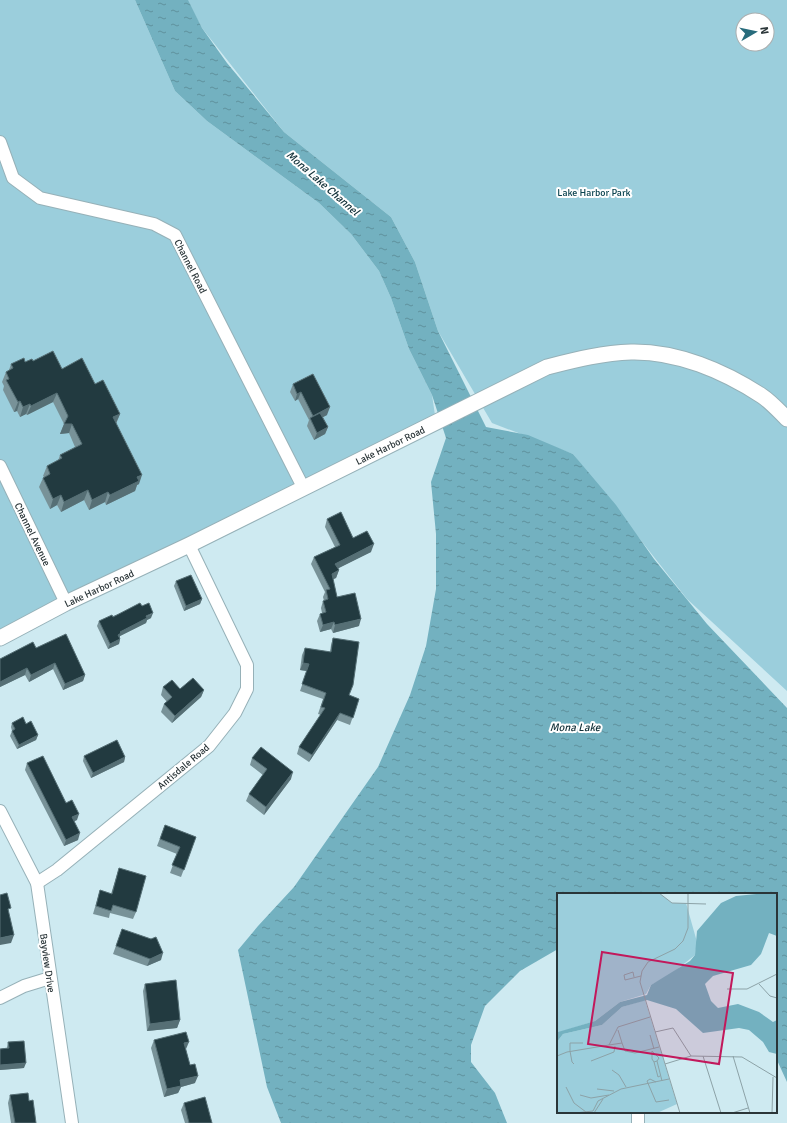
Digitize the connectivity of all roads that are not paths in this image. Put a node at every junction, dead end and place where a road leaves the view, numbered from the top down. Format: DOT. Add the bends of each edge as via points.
graph roads {
  1 [pos="0,142"];
  2 [pos="787,419"];
  3 [pos="0,466"];
  4 [pos="303,487"];
  5 [pos="189,545"];
  6 [pos="66,603"];
  7 [pos="0,638"];
  8 [pos="0,811"];
  9 [pos="37,883"];
  10 [pos="50,978"];
  11 [pos="0,998"];
  12 [pos="72,1123"];
  1 -- 4 [label="street, Channel Road" via="14,178 40,198 154,224 175,235"];
  2 -- 4 [label="street, Lake Harbor Road" via="764,397 719,371 678,357 632,352 584,357 547,367"];
  3 -- 6 [label="street, Channel Avenue"];
  4 -- 5 [label="street, Lake Harbor Road"];
  5 -- 6 [label="street, Lake Harbor Road"];
  5 -- 9 [label="street, Antisdale Road" via="247,665 247,690 235,713 209,746 57,870"];
  6 -- 7 [label="street, Lake Harbor Road"];
  8 -- 9 [label="street, Bayview Drive"];
  9 -- 10 [label="street, Bayview Drive"];
  10 -- 11 [label="street" via="24,986"];
  10 -- 12 [label="street, Bayview Drive"];
}
